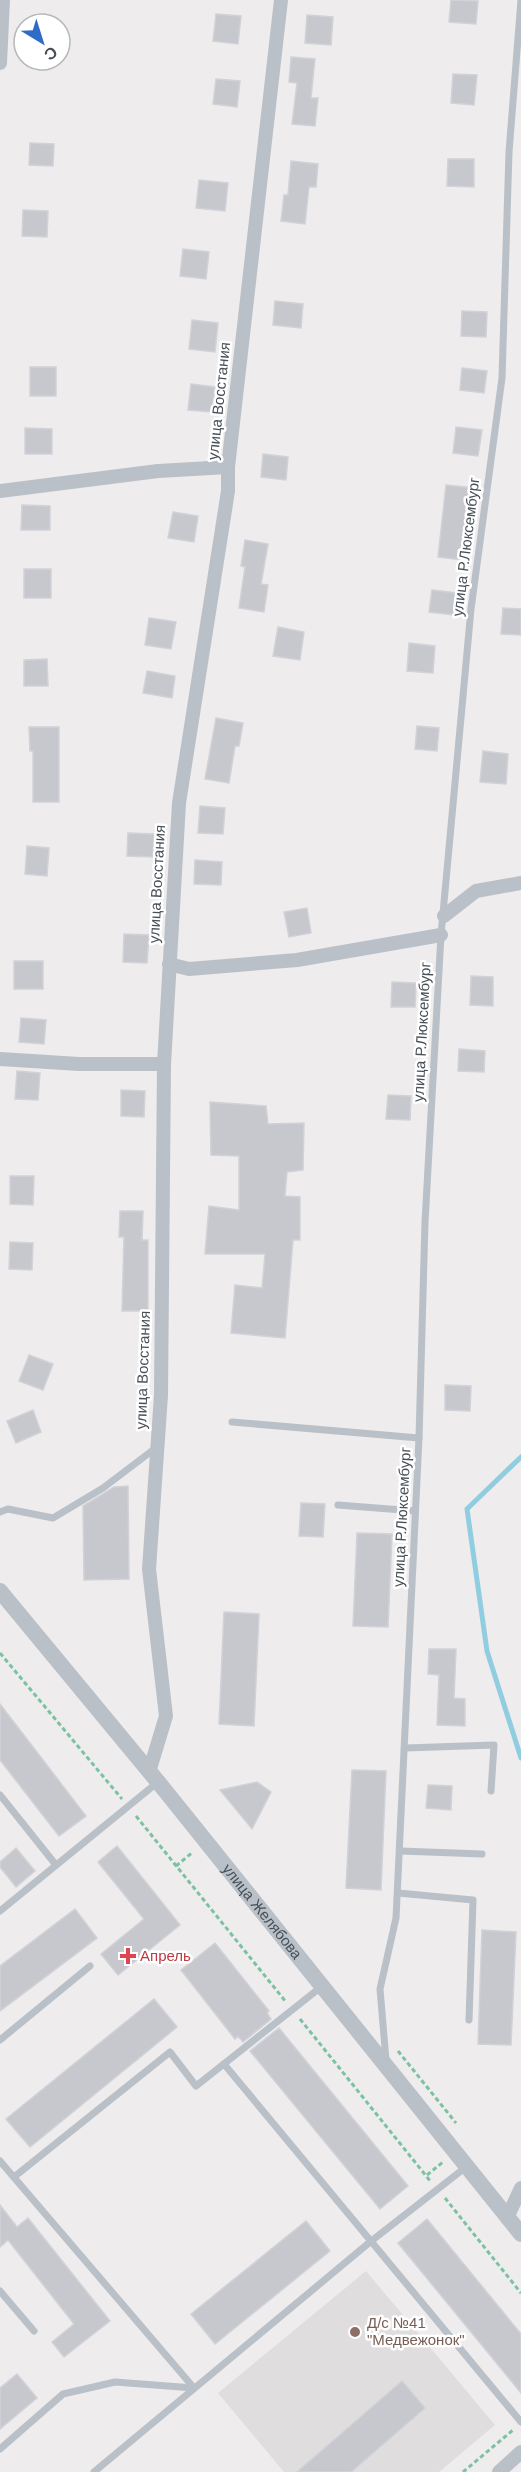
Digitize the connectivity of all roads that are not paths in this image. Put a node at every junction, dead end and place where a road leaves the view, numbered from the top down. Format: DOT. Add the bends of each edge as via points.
graph roads {
  1 [pos="3,0"];
  2 [pos="281,0"];
  3 [pos="521,0"];
  4 [pos="0,63"];
  5 [pos="228,467"];
  6 [pos="0,491"];
  7 [pos="521,883"];
  8 [pos="444,916"];
  9 [pos="441,935"];
  10 [pos="169,964"];
  11 [pos="0,1059"];
  12 [pos="164,1064"];
  13 [pos="232,1422"];
  14 [pos="419,1438"];
  15 [pos="157,1448"];
  16 [pos="338,1505"];
  17 [pos="416,1511"];
  18 [pos="0,1512"];
  19 [pos="3,1600"];
  20 [pos="405,1748"];
  21 [pos="153,1777"];
  22 [pos="491,1791"];
  23 [pos="0,1795"];
  24 [pos="400,1851"];
  25 [pos="482,1854"];
  26 [pos="56,1865"];
  27 [pos="398,1893"];
  28 [pos="0,1911"];
  29 [pos="90,1966"];
  30 [pos="321,1987"];
  31 [pos="469,2020"];
  32 [pos="0,2040"];
  33 [pos="224,2064"];
  34 [pos="386,2066"];
  35 [pos="0,2161"];
  36 [pos="466,2167"];
  37 [pos="14,2178"];
  38 [pos="520,2193"];
  39 [pos="507,2218"];
  40 [pos="521,2234"];
  41 [pos="370,2242"];
  42 [pos="0,2291"];
  43 [pos="34,2331"];
  44 [pos="194,2388"];
  45 [pos="521,2423"];
  46 [pos="0,2449"];
  47 [pos="521,2452"];
  48 [pos="94,2472"];
  49 [pos="500,2472"];
  1 -- 4 [label="street"];
  2 -- 5 [label="street, улица Восстания"];
  3 -- 8 [label="lane, улица Р.Люксембург" via="509,152 502,378 471,609"];
  5 -- 6 [label="street" via="158,471"];
  5 -- 10 [label="street, улица Восстания" via="228,491 179,803"];
  7 -- 8 [label="street" via="476,891"];
  8 -- 9 [label="lane, улица Р.Люксембург"];
  9 -- 10 [label="street" via="297,960 189,969"];
  9 -- 14 [label="lane, улица Р.Люксембург" via="425,1221"];
  10 -- 12 [label="street, улица Восстания"];
  11 -- 12 [label="street"];
  12 -- 15 [label="street, улица Восстания" via="161,1395"];
  13 -- 14 [label="lane"];
  14 -- 17 [label="lane, улица Р.Люксембург"];
  15 -- 18 [label="lane" via="103,1488 53,1518 8,1509"];
  15 -- 21 [label="street, улица Восстания" via="149,1569 166,1716"];
  16 -- 17 [label="lane"];
  17 -- 20 [label="lane, улица Р.Люксембург"];
  19 -- 21 [label="street, улица Желябова"];
  20 -- 22 [label="lane" via="494,1745"];
  20 -- 24 [label="lane, улица Р.Люксембург"];
  21 -- 26 [label="lane" via="128,1806"];
  21 -- 30 [label="street, улица Желябова"];
  23 -- 26 [label="lane"];
  24 -- 25 [label="lane"];
  24 -- 27 [label="lane, улица Р.Люксембург"];
  26 -- 28 [label="lane"];
  27 -- 31 [label="lane" via="473,1900"];
  27 -- 34 [label="lane, улица Р.Люксембург" via="380,1989"];
  29 -- 32 [label="lane"];
  30 -- 33 [label="lane"];
  30 -- 34 [label="street, улица Желябова"];
  33 -- 37 [label="lane" via="196,2086 170,2052"];
  33 -- 41 [label="lane"];
  34 -- 36 [label="street, улица Желябова"];
  35 -- 37 [label="lane"];
  36 -- 39 [label="street, улица Желябова"];
  36 -- 41 [label="lane"];
  37 -- 44 [label="lane"];
  38 -- 39 [label="street"];
  39 -- 40 [label="street, улица Желябова"];
  41 -- 44 [label="lane"];
  41 -- 45 [label="lane"];
  42 -- 43 [label="lane"];
  44 -- 46 [label="lane" via="115,2382 63,2394"];
  44 -- 48 [label="lane"];
  47 -- 49 [label="street"];
}
